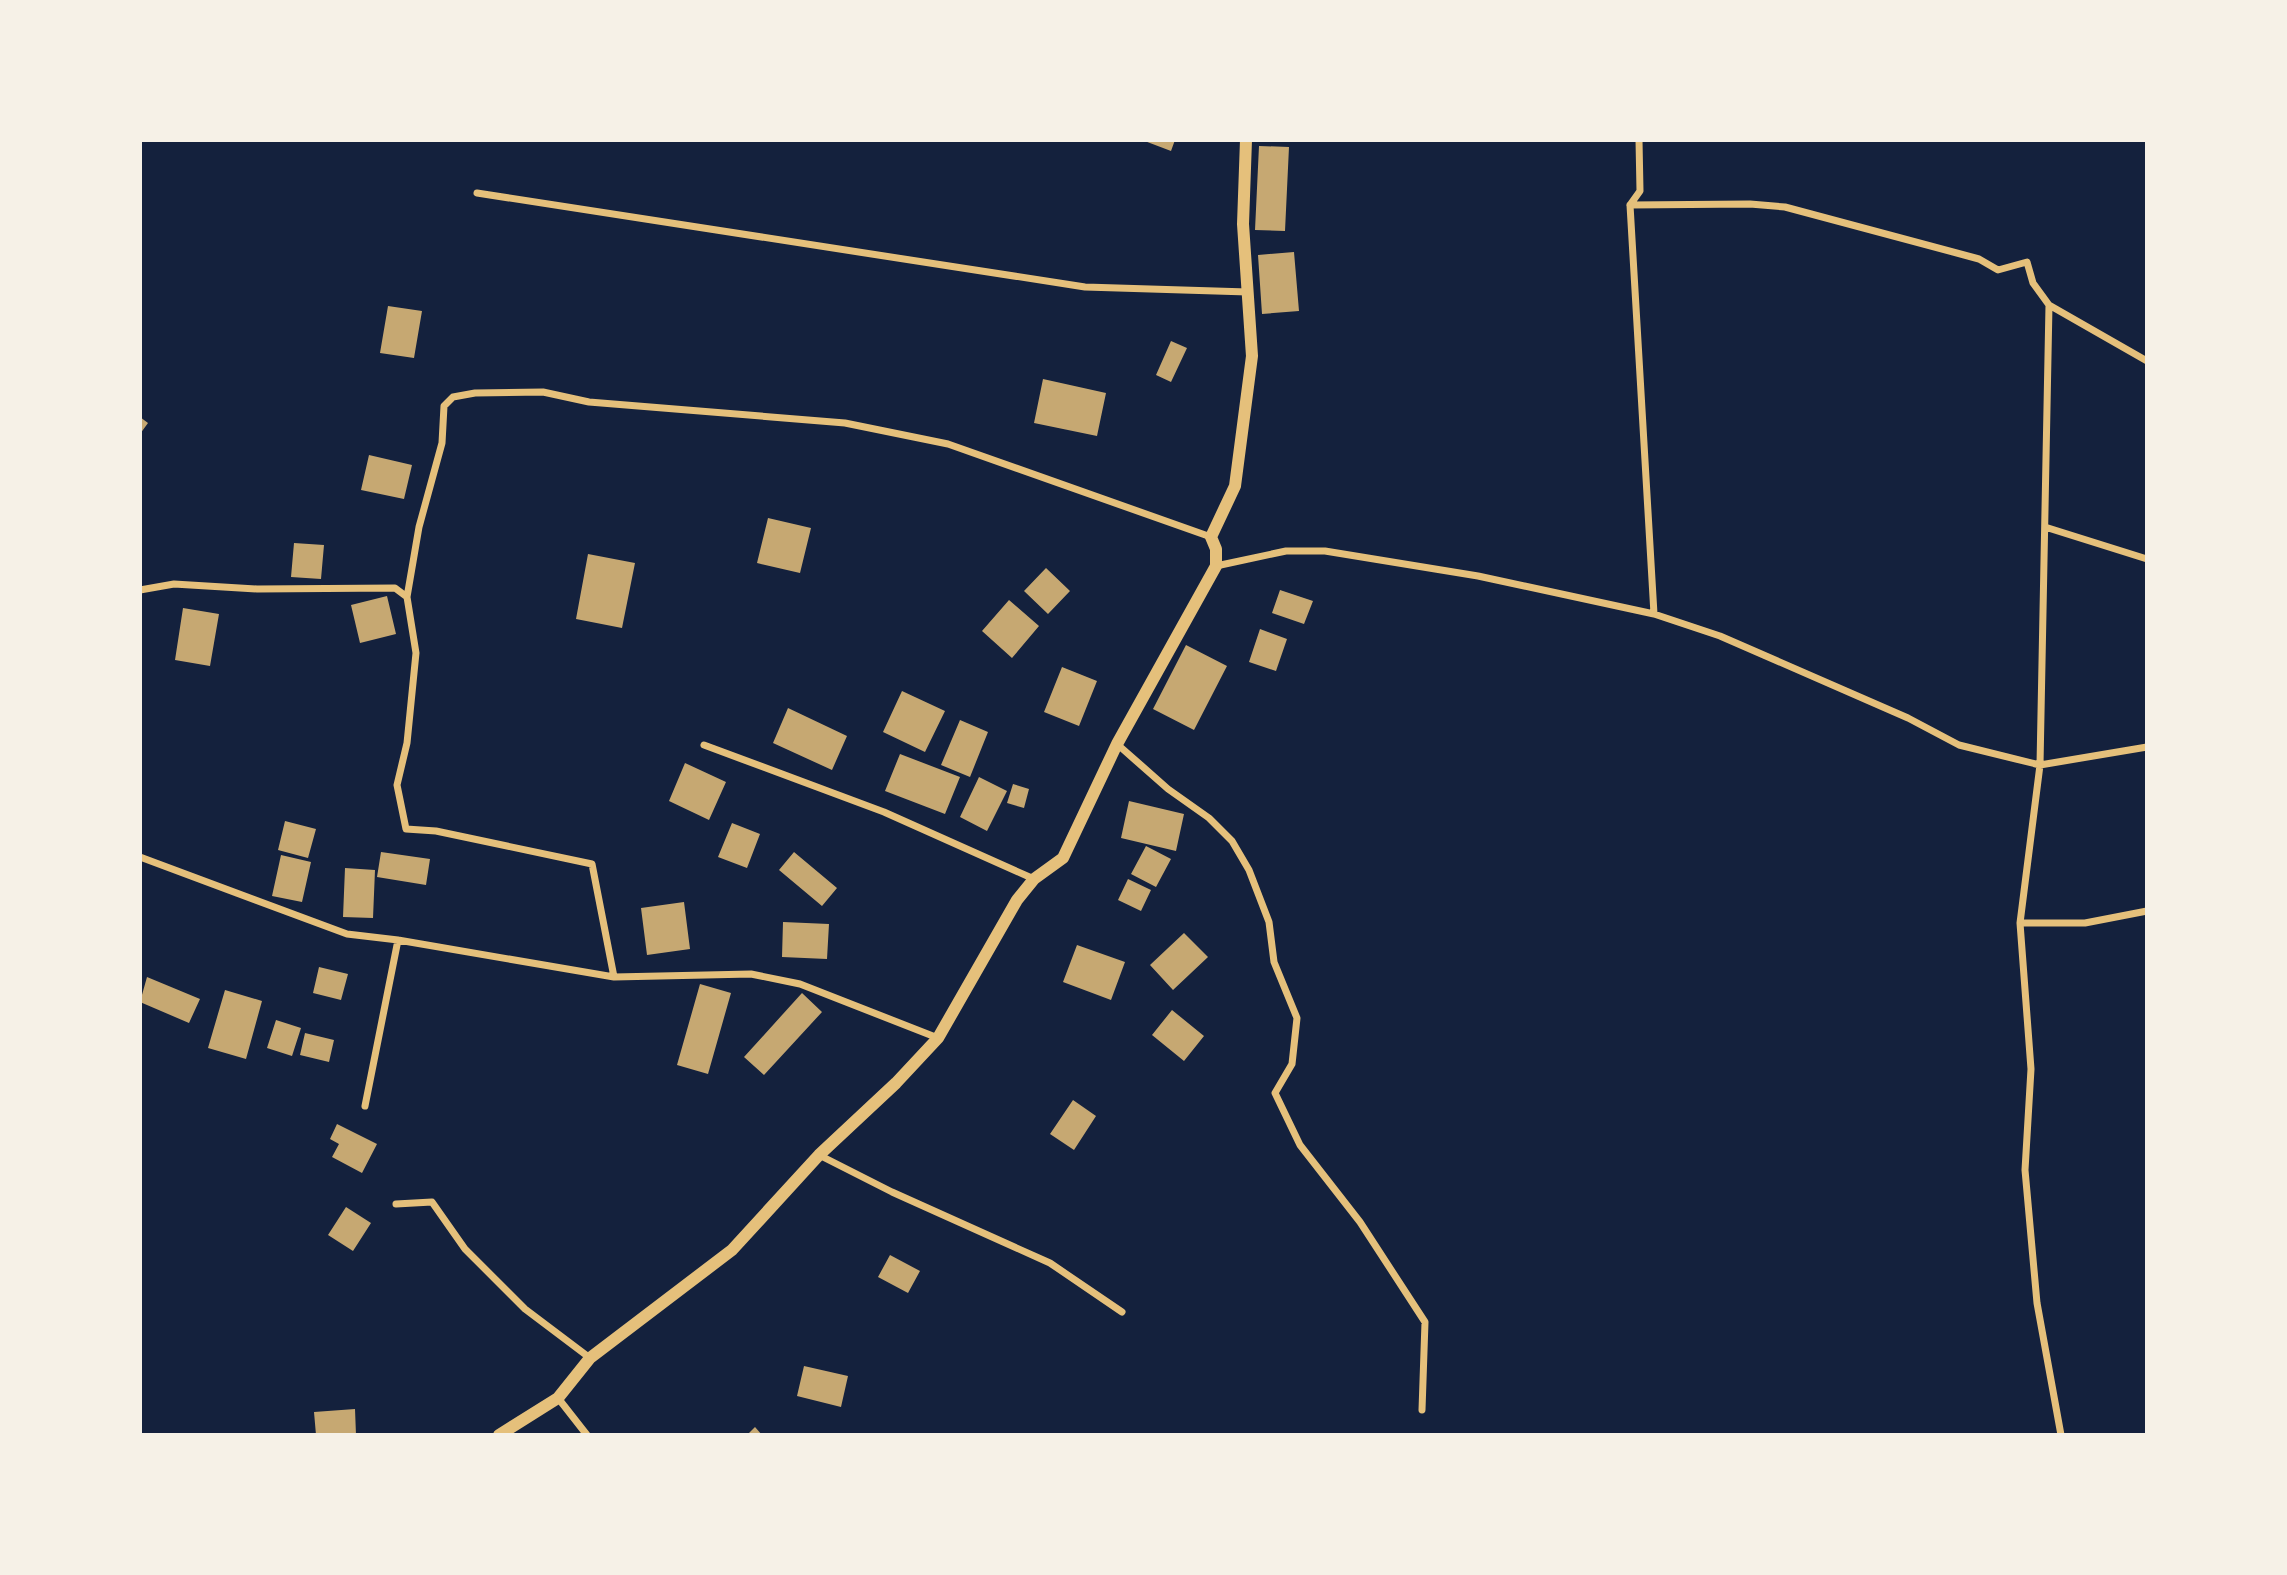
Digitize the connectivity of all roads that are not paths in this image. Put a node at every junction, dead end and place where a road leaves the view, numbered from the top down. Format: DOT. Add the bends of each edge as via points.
graph roads {
  1 [pos="1246,140"];
  2 [pos="1639,140"];
  3 [pos="477,193"];
  4 [pos="1630,205"];
  5 [pos="1249,292"];
  6 [pos="2049,305"];
  7 [pos="2147,361"];
  8 [pos="2045,527"];
  9 [pos="1211,537"];
  10 [pos="2147,559"];
  11 [pos="1216,566"];
  12 [pos="140,590"];
  13 [pos="407,597"];
  14 [pos="1654,614"];
  15 [pos="1117,744"];
  16 [pos="704,745"];
  17 [pos="2147,747"];
  18 [pos="2040,765"];
  19 [pos="140,857"];
  20 [pos="1034,879"];
  21 [pos="2147,912"];
  22 [pos="2020,923"];
  23 [pos="398,940"];
  24 [pos="614,977"];
  25 [pos="938,1038"];
  26 [pos="365,1106"];
  27 [pos="819,1155"];
  28 [pos="396,1204"];
  29 [pos="1122,1312"];
  30 [pos="590,1358"];
  31 [pos="558,1398"];
  32 [pos="1422,1410"];
  33 [pos="499,1435"];
  34 [pos="587,1435"];
  35 [pos="2061,1435"];
  1 -- 5 [label="street" via="1243,225"];
  2 -- 4 [label="street" via="1640,191"];
  3 -- 5 [label="street" via="1085,287"];
  4 -- 6 [label="street" via="1785,207 1979,259 1998,270 2027,262 2033,283"];
  4 -- 14 [label="street"];
  5 -- 9 [label="street" via="1252,356 1235,486"];
  6 -- 7 [label="street"];
  6 -- 8 [label="street"];
  8 -- 10 [label="street"];
  8 -- 18 [label="street"];
  9 -- 11 [label="street"];
  9 -- 13 [label="street" via="948,444 845,423 589,402 543,392 475,393 453,397 444,406 442,443 419,527"];
  11 -- 14 [label="street" via="1286,551 1325,551 1478,576"];
  11 -- 15 [label="street"];
  12 -- 13 [label="street" via="174,584 395,588"];
  13 -- 24 [label="street" via="416,653 407,743 397,785 406,830 436,831 593,864"];
  14 -- 18 [label="street" via="1745,647 1908,718 1959,746"];
  15 -- 20 [label="street" via="1063,858"];
  15 -- 32 [label="street" via="1209,818 1232,841 1249,870 1269,922 1274,962 1297,1018 1292,1064 1275,1093 1300,1145 1360,1223 1425,1322"];
  16 -- 20 [label="street" via="884,812"];
  17 -- 18 [label="street"];
  18 -- 22 [label="street"];
  19 -- 23 [label="street" via="347,934"];
  20 -- 25 [label="street" via="1017,900"];
  21 -- 22 [label="street" via="2085,922"];
  22 -- 35 [label="street" via="2031,1069 2026,1183 2037,1303"];
  23 -- 24 [label="street"];
  23 -- 26 [label="street"];
  24 -- 25 [label="street" via="751,974 800,984"];
  25 -- 27 [label="street"];
  27 -- 29 [label="street" via="1050,1263"];
  27 -- 30 [label="street" via="732,1250"];
  28 -- 30 [label="street" via="432,1202 465,1249 516,1300"];
  30 -- 31 [label="street"];
  31 -- 33 [label="street"];
  31 -- 34 [label="street"];
}
